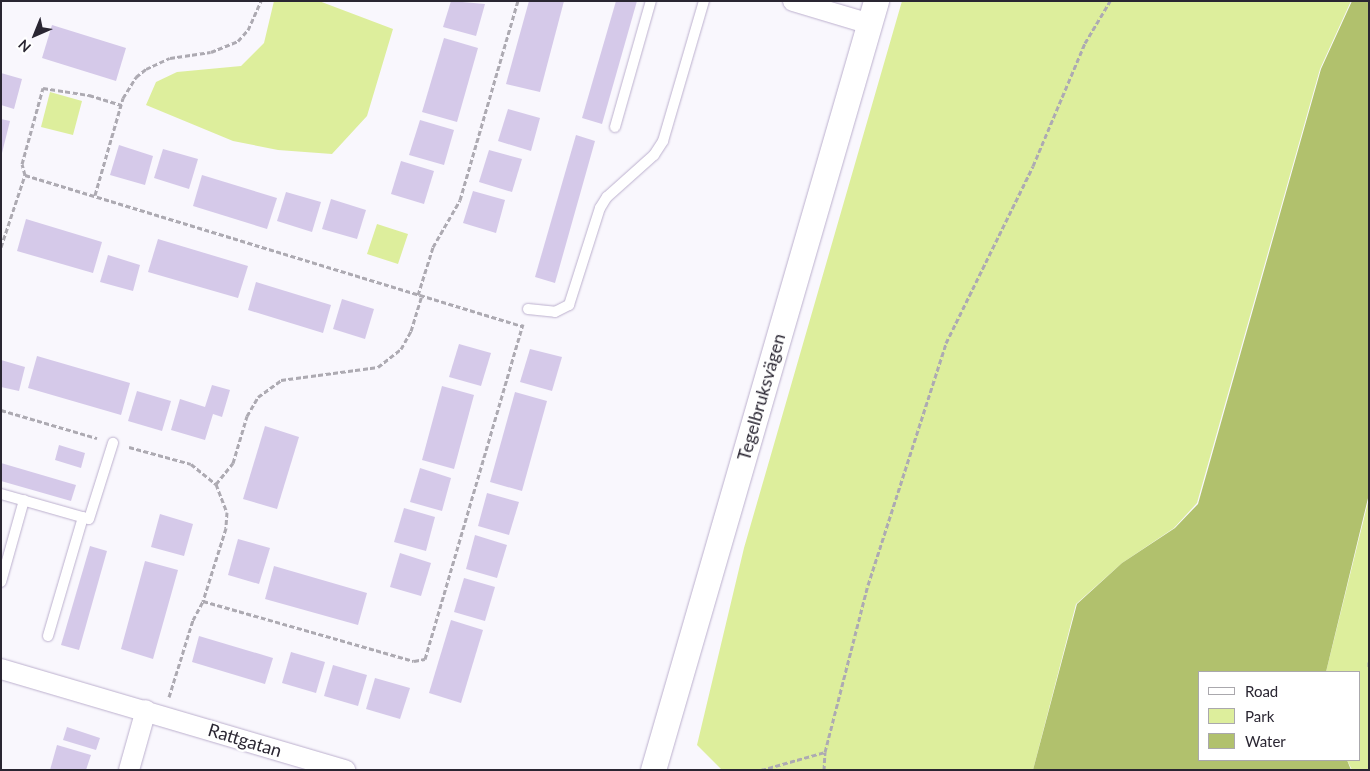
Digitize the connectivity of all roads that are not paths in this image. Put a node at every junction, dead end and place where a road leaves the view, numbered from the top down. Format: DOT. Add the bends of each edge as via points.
graph roads {
  1 [pos="651,1"];
  2 [pos="704,1"];
  3 [pos="793,1"];
  4 [pos="873,13"];
  5 [pos="615,127"];
  6 [pos="528,309"];
  7 [pos="112,443"];
  8 [pos="1,494"];
  9 [pos="24,500"];
  10 [pos="83,518"];
  11 [pos="1,582"];
  12 [pos="48,636"];
  13 [pos="1,669"];
  14 [pos="154,713"];
  15 [pos="129,770"];
  16 [pos="345,770"];
  17 [pos="653,770"];
  1 -- 5 [label="lane"];
  2 -- 6 [label="lane" via="663,142 654,155 607,197 600,208 569,305 555,312"];
  3 -- 4 [label="street, Tegelbruksvägen"];
  4 -- 17 [label="street, Tegelbruksvägen"];
  7 -- 10 [label="lane" via="89,519"];
  8 -- 9 [label="lane"];
  9 -- 10 [label="lane"];
  9 -- 11 [label="lane"];
  10 -- 12 [label="lane"];
  13 -- 14 [label="street, Rattgatan"];
  14 -- 15 [label="street"];
  14 -- 16 [label="street, Rattgatan"];
}
